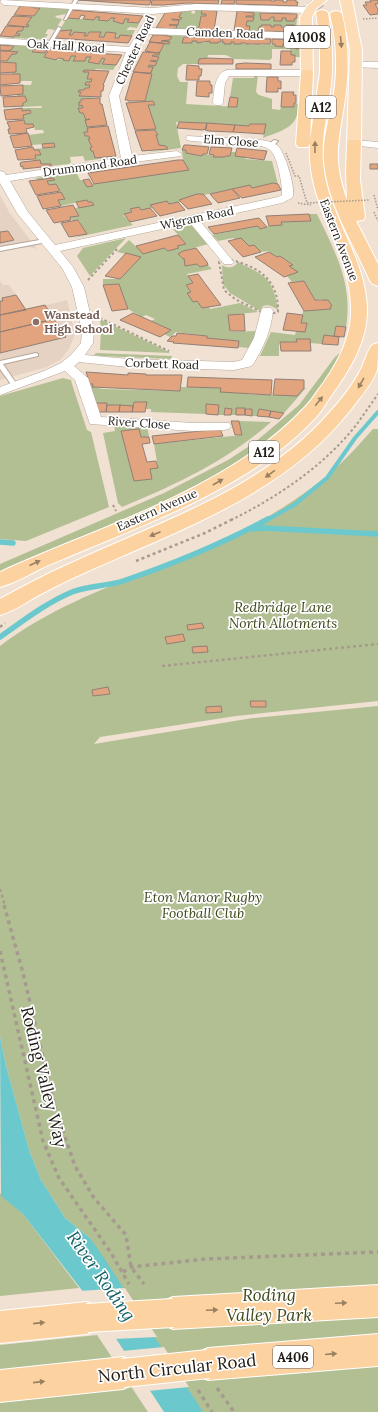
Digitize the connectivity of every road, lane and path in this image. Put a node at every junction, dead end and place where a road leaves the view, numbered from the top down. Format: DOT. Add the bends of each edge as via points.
graph roads {
  1 [pos="3,3"];
  2 [pos="74,3"];
  3 [pos="323,4"];
  4 [pos="153,11"];
  5 [pos="378,18"];
  6 [pos="65,19"];
  7 [pos="361,19"];
  8 [pos="59,28"];
  9 [pos="143,31"];
  10 [pos="307,36"];
  11 [pos="0,41"];
  12 [pos="49,44"];
  13 [pos="132,50"];
  14 [pos="356,65"];
  15 [pos="378,65"];
  16 [pos="306,73"];
  17 [pos="218,104"];
  18 [pos="191,138"];
  19 [pos="274,143"];
  20 [pos="354,143"];
  21 [pos="378,145"];
  22 [pos="286,153"];
  23 [pos="177,154"];
  24 [pos="127,160"];
  25 [pos="1,176"];
  26 [pos="374,196"];
  27 [pos="323,200"];
  28 [pos="369,200"];
  29 [pos="378,210"];
  30 [pos="193,219"];
  31 [pos="48,245"];
  32 [pos="118,248"];
  33 [pos="0,249"];
  34 [pos="369,257"];
  35 [pos="227,260"];
  36 [pos="87,281"];
  37 [pos="378,281"];
  38 [pos="267,313"];
  39 [pos="97,317"];
  40 [pos="377,352"];
  41 [pos="175,354"];
  42 [pos="36,355"];
  43 [pos="71,362"];
  44 [pos="0,364"];
  45 [pos="15,386"];
  46 [pos="0,390"];
  47 [pos="224,426"];
  48 [pos="113,505"];
  49 [pos="116,511"];
  50 [pos="0,580"];
  51 [pos="0,608"];
  52 [pos="378,644"];
  53 [pos="162,666"];
  54 [pos="0,889"];
  55 [pos="0,951"];
  56 [pos="378,1252"];
  57 [pos="132,1267"];
  58 [pos="123,1272"];
  59 [pos="128,1284"];
  60 [pos="144,1284"];
  61 [pos="378,1301"];
  62 [pos="0,1327"];
  63 [pos="378,1350"];
  64 [pos="208,1380"];
  65 [pos="0,1386"];
  66 [pos="212,1412"];
  67 [pos="234,1412"];
  1 -- 2 [label="street"];
  2 -- 4 [label="street"];
  2 -- 6 [label="lane"];
  3 -- 4 [label="street" via="229,11 196,7"];
  3 -- 10 [label="main road, A1008" via="306,17"];
  3 -- 14 [label="main road" via="354,36"];
  27 -- 3 [label="highway, Eastern Avenue / A12, one-way" via="315,154 326,57"];
  3 -- 34 [label="highway, Eastern Avenue / A12, one-way" via="341,40 342,72 332,137 332,169 342,206"];
  4 -- 9 [label="street, Chester Road"];
  5 -- 7 [label="path"];
  8 -- 12 [label="lane"];
  9 -- 10 [label="street, Camden Road" via="226,30"];
  9 -- 13 [label="street, Chester Road"];
  10 -- 16 [label="main road, A1008"];
  11 -- 12 [label="street, Oak Hall Road"];
  12 -- 13 [label="street, Oak Hall Road"];
  13 -- 24 [label="street, Chester Road" via="114,96"];
  14 -- 15 [label="street"];
  14 -- 20 [label="main road"];
  16 -- 17 [label="street" via="227,73 221,80"];
  16 -- 27 [label="highway, A12" via="304,152"];
  18 -- 19 [label="street, Elm Close"];
  19 -- 30 [label="street, Wigram Road" via="288,196 282,200"];
  20 -- 21 [label="street"];
  20 -- 34 [label="highway, A12" via="352,195"];
  22 -- 28 [label="path, bridge" via="295,176 299,176 307,203"];
  23 -- 24 [label="street, Drummond Road"];
  24 -- 25 [label="street, Drummond Road"];
  25 -- 31 [label="street" via="23,213"];
  26 -- 29 [label="path"];
  50 -- 27 [label="highway, Eastern Avenue / A12, one-way" via="210,486 265,451 312,410 343,365 353,344 360,312 356,281"];
  30 -- 31 [label="street, Wigram Road"];
  30 -- 35 [label="street"];
  31 -- 33 [label="lane"];
  31 -- 43 [label="street" via="67,267 78,287 88,331 87,343"];
  32 -- 36 [label="path"];
  34 -- 37 [label="highway, Eastern Avenue / A12"];
  35 -- 38 [label="path" via="219,262 220,280 224,290 235,299"];
  35 -- 38 [label="path" via="250,266 270,279 275,287 279,305 278,312"];
  38 -- 43 [label="street, Corbett Road" via="262,336 247,363 234,366 202,366"];
  39 -- 41 [label="path"];
  40 -- 51 [label="highway, Eastern Avenue / A12, one-way" via="357,390 338,416 316,438 254,485 194,517 77,568"];
  42 -- 44 [label="lane"];
  43 -- 45 [label="street" via="49,374"];
  43 -- 47 [label="street, River Close" via="81,378 95,421 193,427"];
  44 -- 45 [label="lane"];
  45 -- 46 [label="street"];
  48 -- 49 [label="path"];
  52 -- 53 [label="path"];
  54 -- 57 [label="path" via="24,973 55,1108 72,1158 94,1198 126,1235"];
  55 -- 58 [label="path, Roding Valley Way" via="43,1142 59,1178"];
  56 -- 57 [label="path" via="206,1259"];
  57 -- 58 [label="path"];
  57 -- 60 [label="path"];
  58 -- 59 [label="path, Roding Valley Way"];
  62 -- 61 [label="highway, one-way, bridge" via="87,1318"];
  64 -- 63 [label="highway, North Circular Road / A406, one-way"];
  65 -- 64 [label="highway, North Circular Road / A406, one-way, bridge" via="123,1373"];
  64 -- 66 [label="path"];
  64 -- 67 [label="path"];
}
